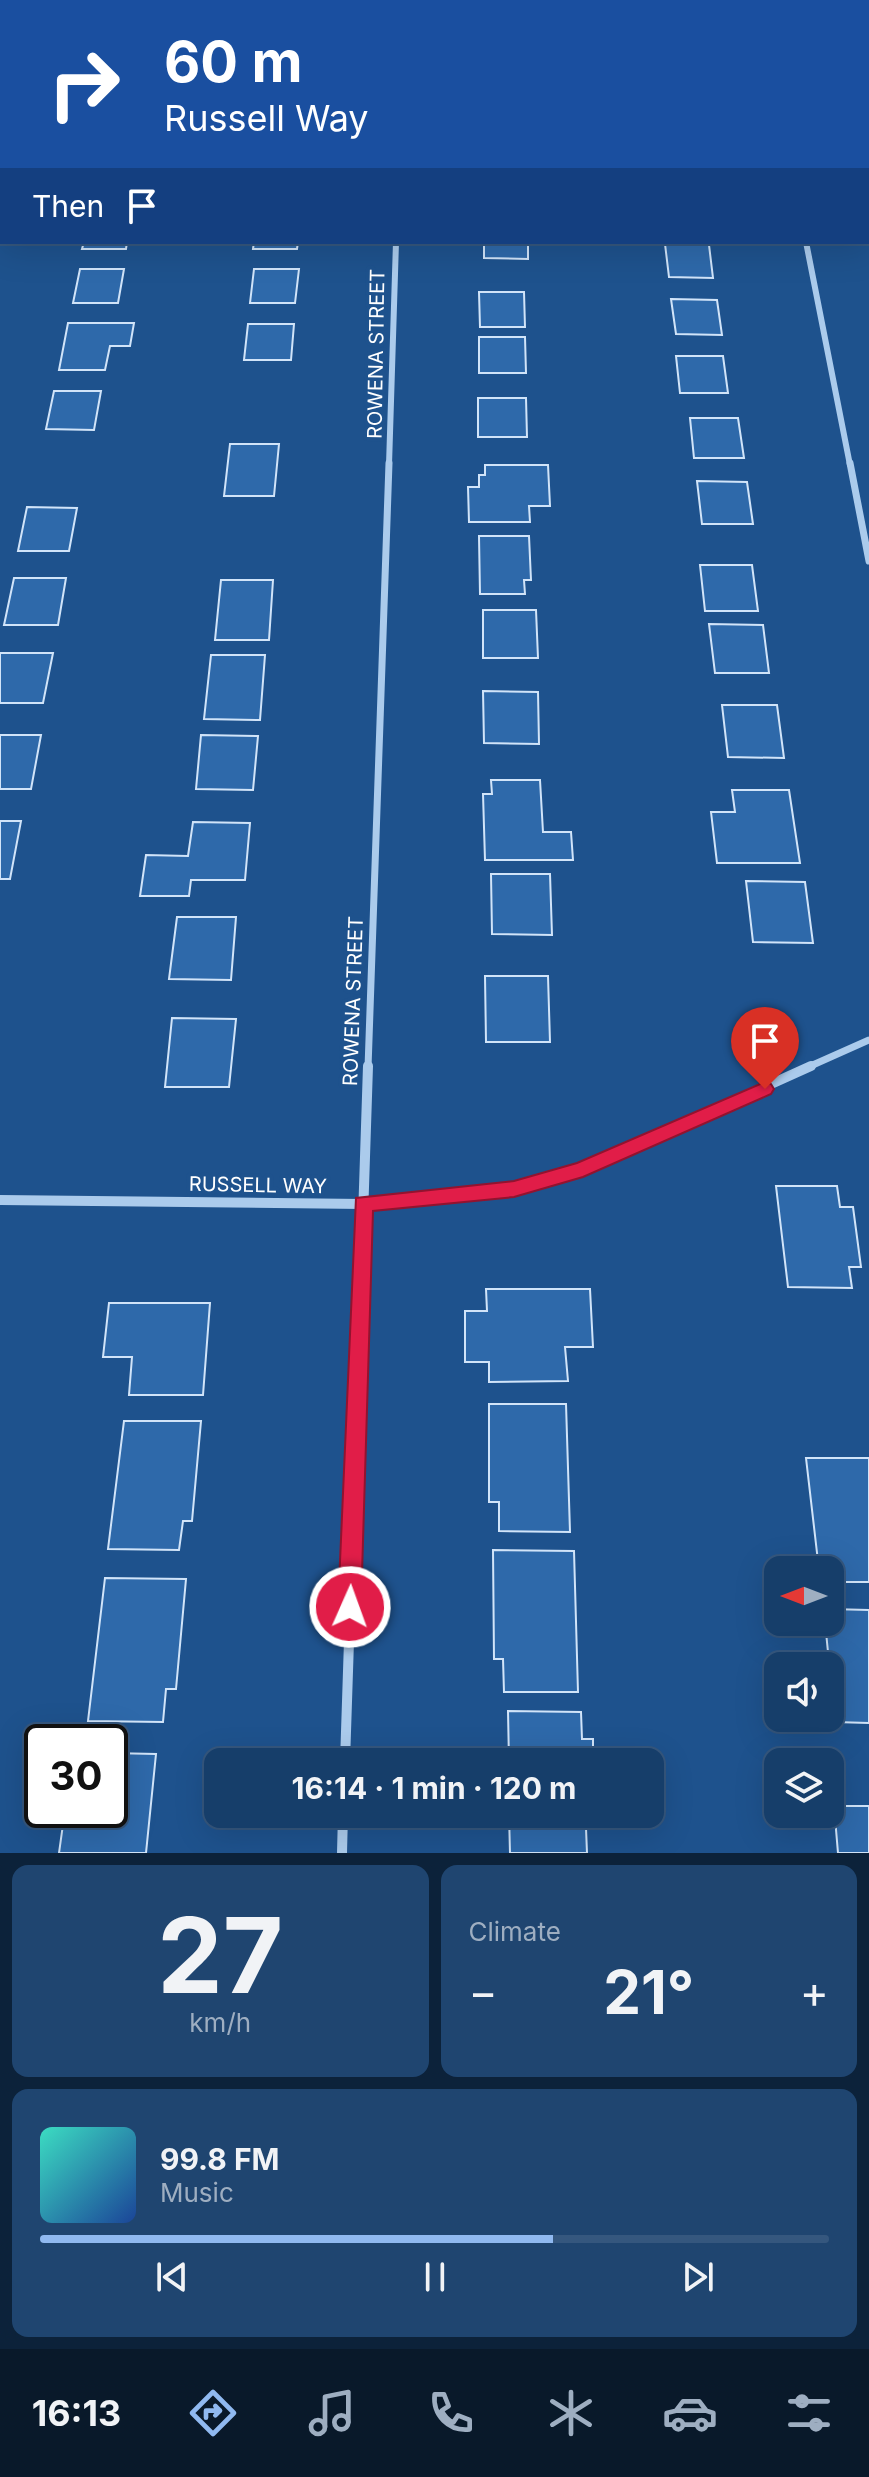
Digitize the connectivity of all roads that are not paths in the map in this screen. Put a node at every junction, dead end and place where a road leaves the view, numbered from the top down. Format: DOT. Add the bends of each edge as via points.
graph roads {
  1 [pos="396,244"];
  2 [pos="806,244"];
  3 [pos="859,509"];
  4 [pos="869,509"];
  5 [pos="869,561"];
  6 [pos="869,1040"];
  7 [pos="0,1200"];
  8 [pos="363,1204"];
  9 [pos="345,1748"];
  10 [pos="343,1828"];
  11 [pos="342,1853"];
  1 -- 8 [label="street, ROWENA STREET"];
  2 -- 3 [label="street"];
  3 -- 4 [label="street"];
  3 -- 5 [label="street"];
  6 -- 8 [label="street, RUSSELL WAY" via="583,1169 514,1189"];
  7 -- 8 [label="street, RUSSELL WAY"];
  8 -- 9 [label="street, ROWENA STREET"];
  10 -- 11 [label="street"];
}
